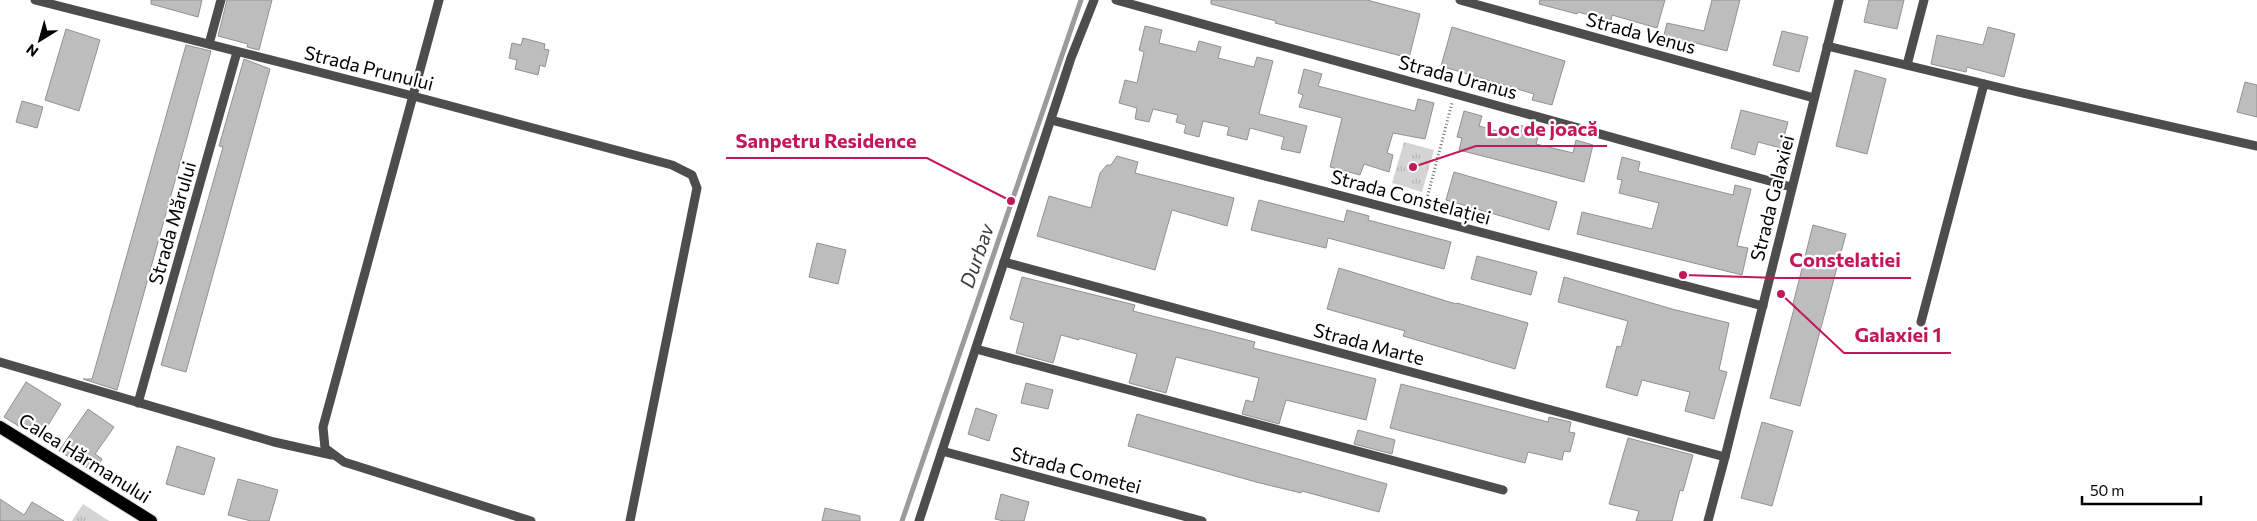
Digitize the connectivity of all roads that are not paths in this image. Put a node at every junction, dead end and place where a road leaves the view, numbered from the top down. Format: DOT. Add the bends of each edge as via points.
graph roads {
  1 [pos="35,0"];
  2 [pos="221,0"];
  3 [pos="439,0"];
  4 [pos="1094,0"];
  5 [pos="1116,0"];
  6 [pos="1460,0"];
  7 [pos="1839,0"];
  8 [pos="1924,0"];
  9 [pos="209,44"];
  10 [pos="1827,46"];
  11 [pos="237,52"];
  12 [pos="1906,65"];
  13 [pos="1984,84"];
  14 [pos="413,96"];
  15 [pos="1814,98"];
  16 [pos="1052,120"];
  17 [pos="2257,146"];
  18 [pos="1791,187"];
  19 [pos="1004,262"];
  20 [pos="1763,306"];
  21 [pos="1920,322"];
  22 [pos="976,350"];
  23 [pos="0,362"];
  24 [pos="138,403"];
  25 [pos="0,427"];
  26 [pos="942,451"];
  27 [pos="335,456"];
  28 [pos="1725,457"];
  29 [pos="1503,490"];
  30 [pos="151,521"];
  31 [pos="532,521"];
  32 [pos="630,521"];
  33 [pos="919,521"];
  34 [pos="1202,521"];
  35 [pos="1708,521"];
  1 -- 9 [label="street, Strada Prunului"];
  2 -- 9 [label="street"];
  3 -- 14 [label="street"];
  4 -- 16 [label="street" via="1071,58"];
  5 -- 18 [label="street, Strada Uranus"];
  6 -- 15 [label="street, Strada Venus"];
  7 -- 10 [label="street, Strada Galaxiei"];
  8 -- 12 [label="street"];
  9 -- 11 [label="street, Strada Prunului"];
  10 -- 12 [label="street"];
  10 -- 15 [label="street, Strada Galaxiei"];
  11 -- 14 [label="street, Strada Prunului"];
  11 -- 24 [label="street, Strada Mărului"];
  12 -- 13 [label="street"];
  13 -- 17 [label="street"];
  13 -- 21 [label="street"];
  14 -- 27 [label="street" via="323,427 325,448"];
  14 -- 32 [label="street, Strada Prunului" via="672,165 692,175 697,188"];
  15 -- 18 [label="street, Strada Galaxiei"];
  16 -- 19 [label="street"];
  16 -- 20 [label="street, Strada Constelației"];
  18 -- 20 [label="street, Strada Galaxiei"];
  19 -- 22 [label="street"];
  19 -- 28 [label="street, Strada Marte"];
  20 -- 28 [label="street, Strada Galaxiei"];
  22 -- 26 [label="street"];
  22 -- 29 [label="street"];
  23 -- 24 [label="street"];
  24 -- 27 [label="street"];
  25 -- 30 [label="main road, Calea Hărmanului"];
  26 -- 33 [label="street"];
  26 -- 34 [label="street, Strada Cometei"];
  27 -- 31 [label="street" via="344,462"];
  28 -- 35 [label="street, Strada Galaxiei"];
}
